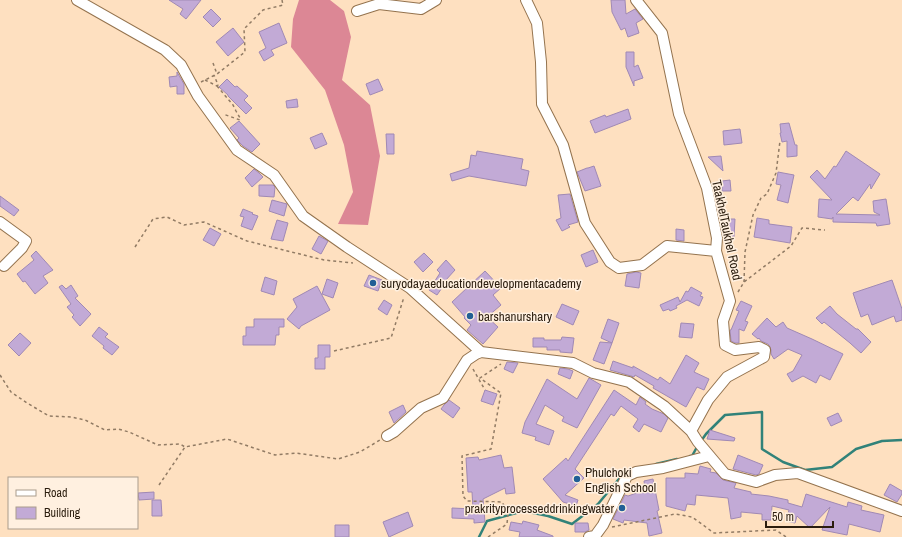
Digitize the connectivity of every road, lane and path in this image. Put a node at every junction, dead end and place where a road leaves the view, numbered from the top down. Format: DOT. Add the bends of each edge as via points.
graph roads {
  1 [pos="77,0"];
  2 [pos="282,0"];
  3 [pos="436,0"];
  4 [pos="526,0"];
  5 [pos="636,0"];
  6 [pos="357,11"];
  7 [pos="213,63"];
  8 [pos="217,74"];
  9 [pos="214,75"];
  10 [pos="205,80"];
  11 [pos="216,86"];
  12 [pos="193,87"];
  13 [pos="220,112"];
  14 [pos="780,142"];
  15 [pos="0,222"];
  16 [pos="825,230"];
  17 [pos="135,247"];
  18 [pos="716,251"];
  19 [pos="366,259"];
  20 [pos="4,266"];
  21 [pos="744,282"];
  22 [pos="414,291"];
  23 [pos="730,301"];
  24 [pos="334,351"];
  25 [pos="481,352"];
  26 [pos="505,355"];
  27 [pos="471,357"];
  28 [pos="0,375"];
  29 [pos="485,390"];
  30 [pos="691,431"];
  31 [pos="387,436"];
  32 [pos="185,447"];
  33 [pos="707,453"];
  34 [pos="159,485"];
  35 [pos="902,511"];
  36 [pos="600,529"];
  37 [pos="488,537"];
  38 [pos="589,537"];
  39 [pos="786,537"];
  1 -- 12 [label="street" via="165,50 181,65"];
  2 -- 8 [label="path" via="283,5 263,10 244,29 245,52"];
  3 -- 6 [label="street" via="421,9 379,4"];
  4 -- 18 [label="street" via="537,23 542,104 563,145 585,223 610,262 619,268 642,266 667,246"];
  5 -- 18 [label="street, TaakhelTaukhel Road" via="662,33 679,114 707,188 717,238"];
  7 -- 8 [label="path"];
  8 -- 9 [label="path"];
  9 -- 10 [label="path"];
  9 -- 11 [label="path" via="218,85"];
  10 -- 11 [label="path"];
  10 -- 12 [label="path"];
  11 -- 13 [label="path" via="233,105 240,120"];
  12 -- 19 [label="street" via="237,150 274,175 303,216"];
  14 -- 21 [label="path" via="776,173 767,194 760,198 753,215 746,252"];
  15 -- 20 [label="street" via="26,241"];
  16 -- 21 [label="path" via="802,228 791,246"];
  17 -- 19 [label="path" via="153,219 167,217 184,225 204,222 246,241 324,260 358,264"];
  18 -- 23 [label="street, TaakhelTaukhel Road"];
  19 -- 22 [label="street"];
  21 -- 23 [label="path"];
  22 -- 24 [label="path" via="405,295 391,338"];
  22 -- 25 [label="street"];
  23 -- 30 [label="street, TaakhelTaukhel Road" via="723,321 724,345 735,350 759,347 765,350 764,357 727,377 708,400"];
  25 -- 26 [label="street"];
  25 -- 27 [label="street"];
  26 -- 30 [label="street" via="573,363 593,374 629,382 664,406"];
  26 -- 37 [label="path" via="502,364 480,378 502,393 491,449 462,456 463,496 467,501 502,502 508,513 507,524"];
  27 -- 29 [label="path" via="471,365"];
  27 -- 31 [label="street" via="443,398 421,408"];
  28 -- 32 [label="path" via="11,392 49,416 85,420 105,430 118,429 129,432 158,445 180,444"];
  30 -- 33 [label="street"];
  31 -- 32 [label="path" via="360,452 338,459 296,453 275,455 227,439"];
  32 -- 34 [label="path"];
  33 -- 35 [label="street" via="725,474 756,482 775,475 798,473"];
  33 -- 36 [label="street" via="663,468 627,476"];
  36 -- 38 [label="street" via="595,536"];
  36 -- 39 [label="path" via="675,514 692,516 714,533 776,530"];
}
